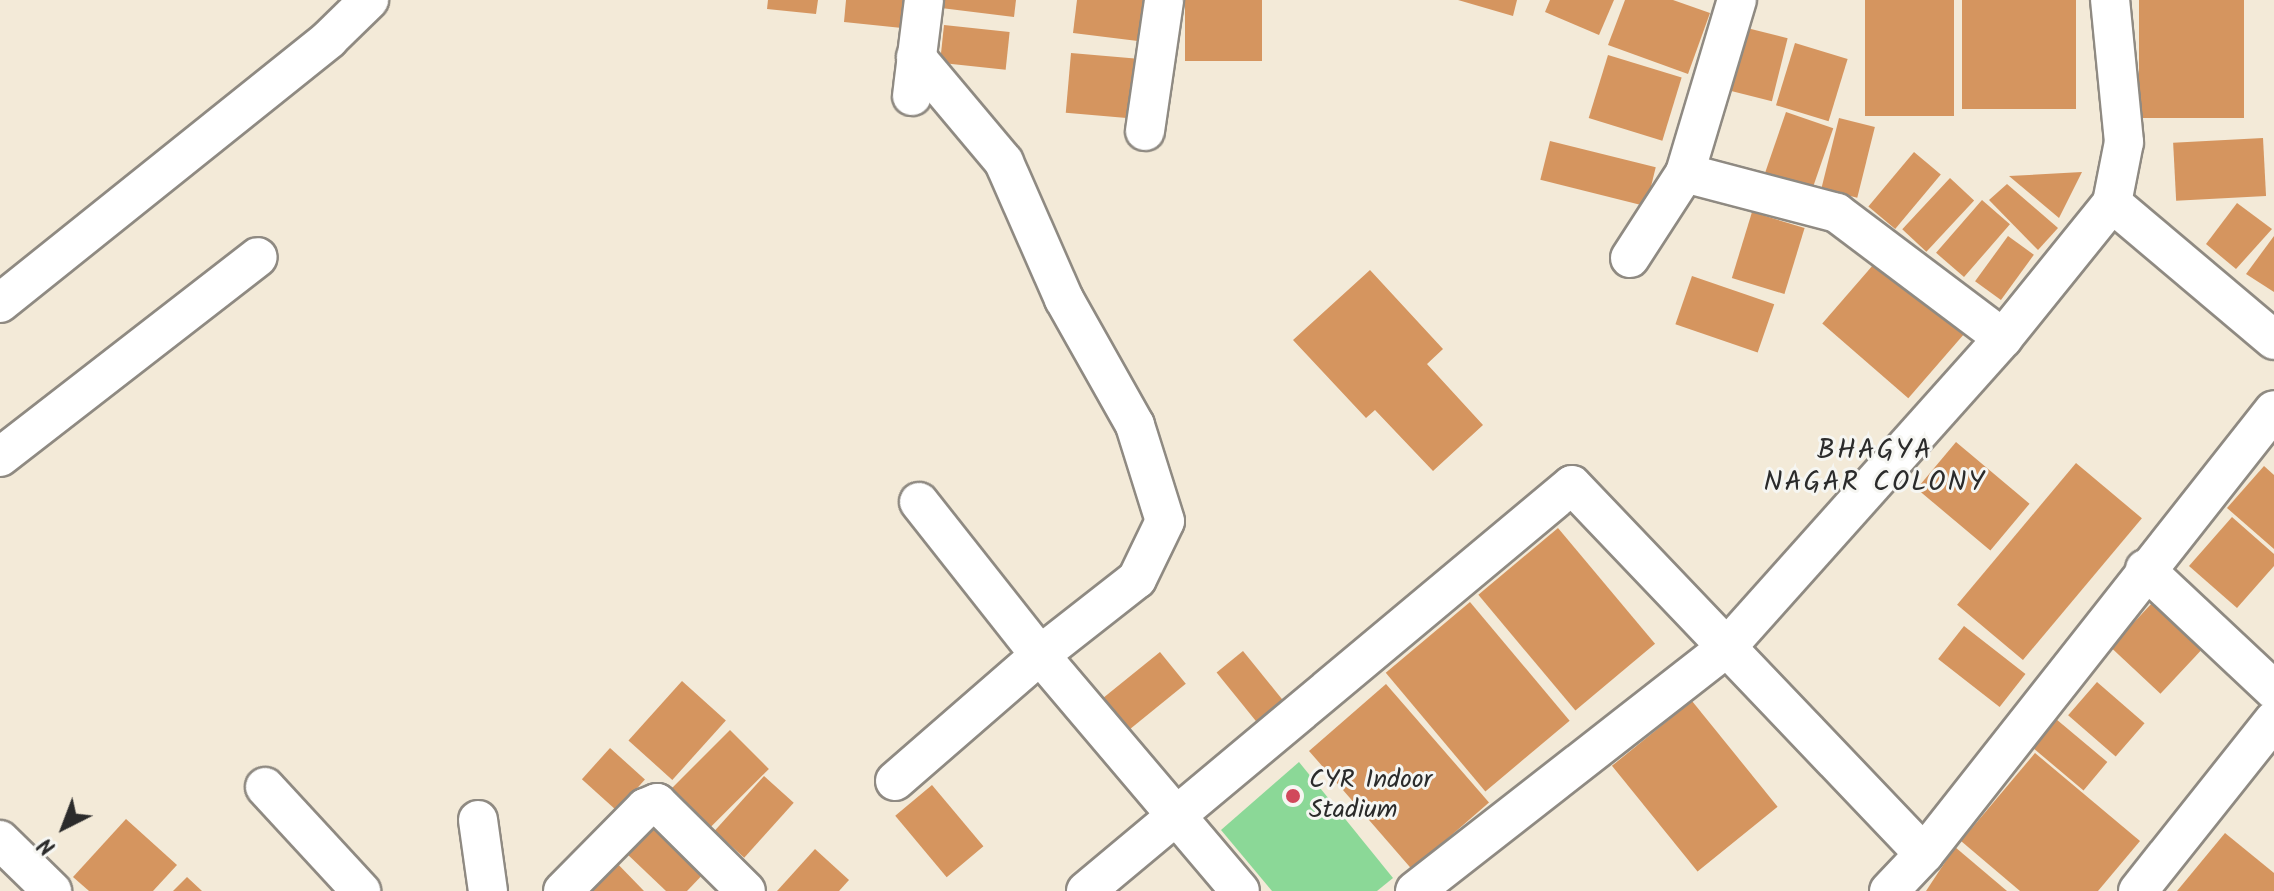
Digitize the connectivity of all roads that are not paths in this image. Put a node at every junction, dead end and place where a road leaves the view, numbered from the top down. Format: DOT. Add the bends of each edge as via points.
graph roads {
  1 [pos="369,0"];
  2 [pos="924,0"];
  3 [pos="1164,0"];
  4 [pos="1737,0"];
  5 [pos="2110,0"];
  6 [pos="916,57"];
  7 [pos="912,96"];
  8 [pos="1145,131"];
  9 [pos="1685,173"];
  10 [pos="2112,203"];
  11 [pos="258,257"];
  12 [pos="1630,258"];
  13 [pos="0,303"];
  14 [pos="2003,338"];
  15 [pos="2274,340"];
  16 [pos="2274,410"];
  17 [pos="0,457"];
  18 [pos="919,502"];
  19 [pos="2145,569"];
  20 [pos="1727,647"];
  21 [pos="1040,655"];
  22 [pos="2274,690"];
  23 [pos="2274,720"];
  24 [pos="895,781"];
  25 [pos="265,787"];
  26 [pos="1177,816"];
  27 [pos="478,820"];
  28 [pos="0,840"];
  29 [pos="1924,854"];
  30 [pos="29,884"];
  31 [pos="1893,890"];
  32 [pos="361,891"];
  33 [pos="488,891"];
  34 [pos="563,891"];
  35 [pos="746,891"];
  36 [pos="1086,891"];
  37 [pos="1240,891"];
  38 [pos="1415,891"];
  39 [pos="2138,891"];
  1 -- 13 [label="street" via="329,39"];
  2 -- 6 [label="street"];
  3 -- 8 [label="street"];
  4 -- 9 [label="street"];
  5 -- 10 [label="street" via="2124,142"];
  6 -- 7 [label="street"];
  6 -- 21 [label="street" via="1004,162 1064,299 1135,425 1165,521 1137,579"];
  9 -- 12 [label="street"];
  9 -- 14 [label="street" via="1837,213"];
  10 -- 14 [label="street"];
  10 -- 15 [label="street"];
  11 -- 17 [label="street"];
  14 -- 20 [label="street"];
  16 -- 19 [label="street"];
  18 -- 21 [label="street"];
  19 -- 22 [label="street"];
  19 -- 29 [label="street"];
  20 -- 26 [label="street" via="1572,485"];
  20 -- 29 [label="street"];
  20 -- 38 [label="street"];
  21 -- 24 [label="street"];
  21 -- 26 [label="street"];
  23 -- 39 [label="street"];
  25 -- 32 [label="street"];
  26 -- 36 [label="street"];
  26 -- 37 [label="street"];
  27 -- 33 [label="street"];
  28 -- 30 [label="street"];
  29 -- 31 [label="street"];
  34 -- 35 [label="street" via="645,808 657,803"];
}
